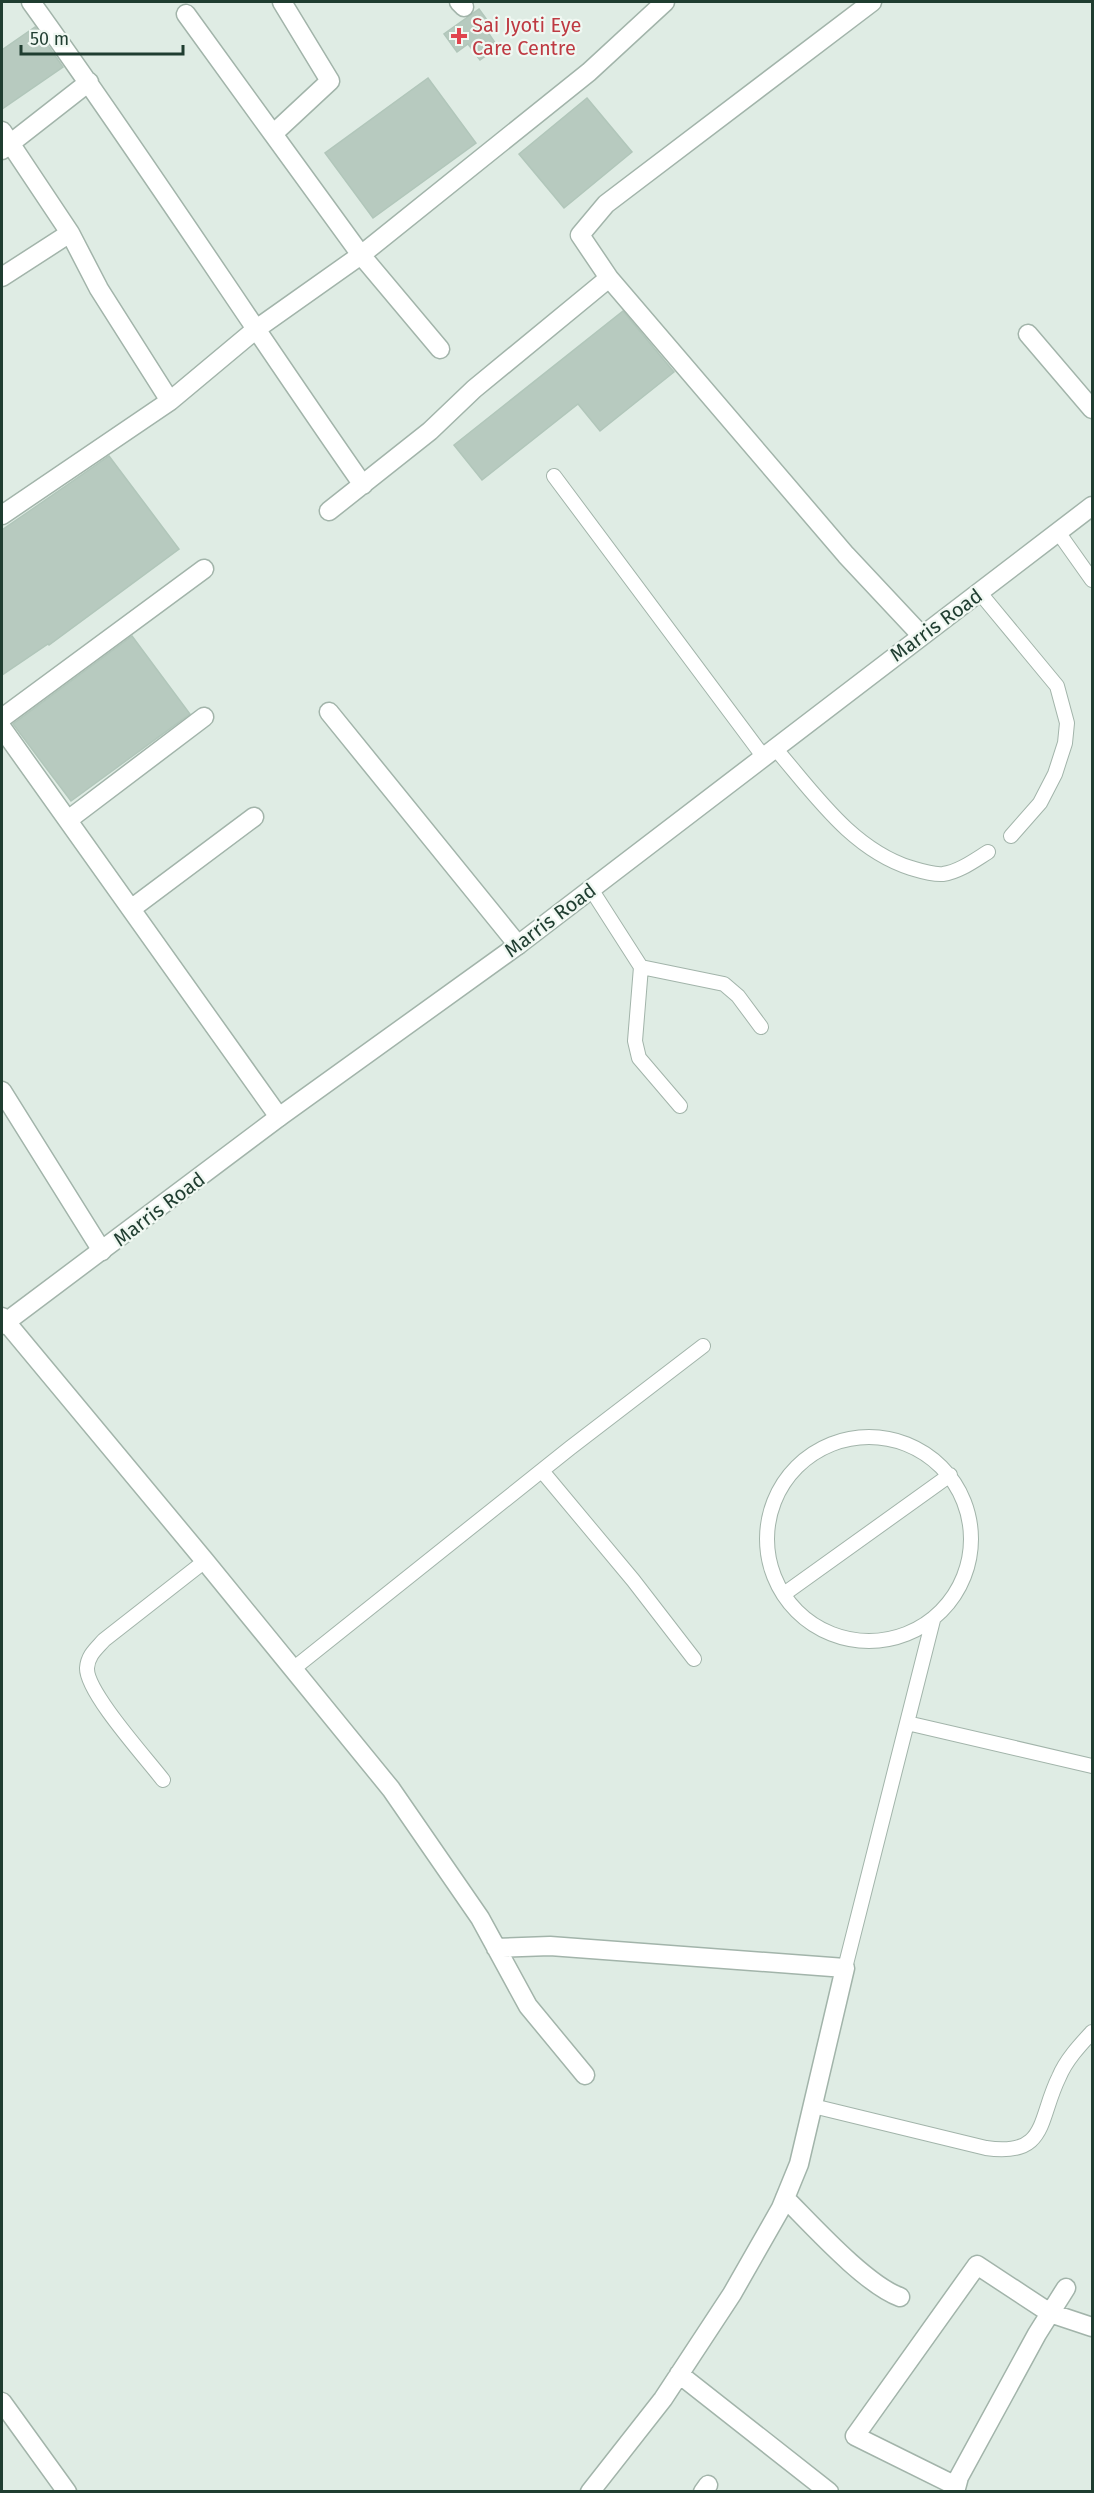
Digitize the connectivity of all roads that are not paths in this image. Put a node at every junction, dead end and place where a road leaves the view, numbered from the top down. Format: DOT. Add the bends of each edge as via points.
graph roads {
  1 [pos="31,2"];
  2 [pos="282,2"];
  3 [pos="666,2"];
  4 [pos="872,2"];
  5 [pos="186,14"];
  6 [pos="89,82"];
  7 [pos="273,134"];
  8 [pos="4,142"];
  9 [pos="69,232"];
  10 [pos="361,255"];
  11 [pos="2,277"];
  12 [pos="609,278"];
  13 [pos="255,330"];
  14 [pos="1028,334"];
  15 [pos="440,349"];
  16 [pos="170,401"];
  17 [pos="1092,409"];
  18 [pos="554,476"];
  19 [pos="363,485"];
  20 [pos="1092,506"];
  21 [pos="329,512"];
  22 [pos="2,516"];
  23 [pos="1058,532"];
  24 [pos="204,569"];
  25 [pos="1092,580"];
  26 [pos="980,594"];
  27 [pos="921,635"];
  28 [pos="329,712"];
  29 [pos="204,717"];
  30 [pos="2,718"];
  31 [pos="2,728"];
  32 [pos="768,752"];
  33 [pos="254,818"];
  34 [pos="68,820"];
  35 [pos="1011,836"];
  36 [pos="988,852"];
  37 [pos="591,889"];
  38 [pos="131,909"];
  39 [pos="518,945"];
  40 [pos="641,967"];
  41 [pos="761,1027"];
  42 [pos="2,1091"];
  43 [pos="680,1106"];
  44 [pos="279,1117"];
  45 [pos="102,1251"];
  46 [pos="3,1322"];
  47 [pos="703,1346"];
  48 [pos="542,1470"];
  49 [pos="950,1475"];
  50 [pos="206,1561"];
  51 [pos="784,1594"];
  52 [pos="933,1620"];
  53 [pos="694,1659"];
  54 [pos="293,1669"];
  55 [pos="907,1724"];
  56 [pos="1092,1766"];
  57 [pos="163,1780"];
  58 [pos="496,1948"];
  59 [pos="845,1968"];
  60 [pos="1092,2032"];
  61 [pos="585,2075"];
  62 [pos="813,2106"];
  63 [pos="785,2198"];
  64 [pos="1066,2288"];
  65 [pos="900,2297"];
  66 [pos="1050,2313"];
  67 [pos="1092,2327"];
  68 [pos="679,2374"];
  69 [pos="4,2409"];
  70 [pos="955,2489"];
  71 [pos="67,2492"];
  72 [pos="590,2492"];
  73 [pos="829,2492"];
  1 -- 6 [label="street"];
  2 -- 7 [label="street" via="330,81"];
  3 -- 10 [label="street" via="589,72"];
  4 -- 12 [label="street" via="606,204 580,235"];
  5 -- 7 [label="street"];
  6 -- 8 [label="street"];
  6 -- 13 [label="street"];
  7 -- 10 [label="street"];
  8 -- 9 [label="street"];
  9 -- 11 [label="street"];
  9 -- 16 [label="street" via="99,289"];
  10 -- 13 [label="street"];
  10 -- 15 [label="street"];
  12 -- 19 [label="street"];
  12 -- 27 [label="street" via="846,555"];
  13 -- 16 [label="street"];
  13 -- 19 [label="street"];
  14 -- 17 [label="street"];
  16 -- 22 [label="street"];
  18 -- 32 [label="lane"];
  19 -- 21 [label="street"];
  20 -- 23 [label="street, Marris Road"];
  23 -- 25 [label="lane"];
  23 -- 26 [label="street, Marris Road"];
  24 -- 30 [label="street"];
  26 -- 27 [label="street, Marris Road"];
  26 -- 35 [label="lane" via="1057,686 1067,723 1055,774 1040,803"];
  27 -- 32 [label="street, Marris Road"];
  28 -- 39 [label="street"];
  29 -- 34 [label="street"];
  31 -- 34 [label="street"];
  32 -- 36 [label="lane" via="871,850 905,866 941,874"];
  32 -- 37 [label="street, Marris Road"];
  33 -- 38 [label="street"];
  34 -- 38 [label="street"];
  37 -- 39 [label="street, Marris Road"];
  37 -- 40 [label="lane"];
  38 -- 44 [label="street"];
  39 -- 44 [label="street, Marris Road"];
  40 -- 41 [label="lane" via="724,984"];
  40 -- 43 [label="lane" via="635,1041 639,1058"];
  42 -- 45 [label="street"];
  44 -- 45 [label="street, Marris Road"];
  45 -- 46 [label="street, Marris Road"];
  46 -- 50 [label="street"];
  47 -- 48 [label="lane"];
  48 -- 53 [label="lane"];
  48 -- 54 [label="lane"];
  49 -- 51 [label="lane"];
  49 -- 51 [label="lane" via="919,1449 881,1437 841,1440 805,1458 779,1489 767,1527 770,1567"];
  49 -- 52 [label="lane" via="968,1511 971,1551 959,1589"];
  50 -- 54 [label="street"];
  50 -- 57 [label="lane" via="104,1640 91,1654 87,1668 103,1703"];
  51 -- 52 [label="lane" via="797,1614 819,1629 857,1641 897,1638"];
  52 -- 55 [label="lane"];
  54 -- 58 [label="street" via="391,1790 480,1918"];
  55 -- 56 [label="lane"];
  55 -- 59 [label="lane"];
  58 -- 59 [label="street" via="550,1946"];
  58 -- 61 [label="street" via="528,2006"];
  59 -- 62 [label="street"];
  60 -- 62 [label="lane" via="1059,2076 1038,2131 1024,2146 1005,2151 986,2148"];
  62 -- 63 [label="street" via="799,2164"];
  63 -- 65 [label="street" via="852,2263 888,2293"];
  63 -- 68 [label="street" via="732,2294"];
  64 -- 66 [label="street"];
  66 -- 67 [label="street"];
  66 -- 70 [label="street"];
  66 -- 70 [label="street" via="977,2265 855,2436"];
  68 -- 72 [label="street"];
  68 -- 73 [label="street"];
  69 -- 71 [label="street"];
}
